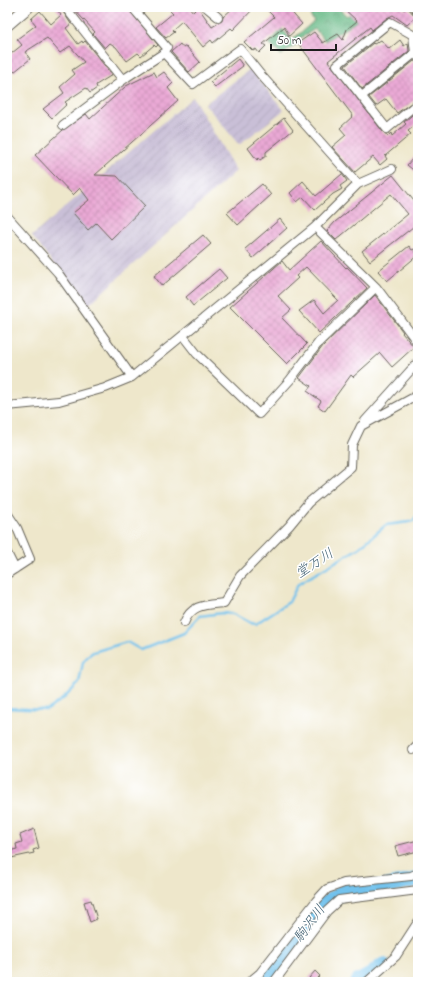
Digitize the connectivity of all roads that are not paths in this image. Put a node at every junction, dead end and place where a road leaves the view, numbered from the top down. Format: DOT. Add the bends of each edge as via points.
graph roads {
  1 [pos="28,7"];
  2 [pos="65,7"];
  3 [pos="132,7"];
  4 [pos="206,7"];
  5 [pos="218,17"];
  6 [pos="7,25"];
  7 [pos="415,33"];
  8 [pos="167,48"];
  9 [pos="416,55"];
  10 [pos="123,80"];
  11 [pos="362,96"];
  12 [pos="418,103"];
  13 [pos="63,125"];
  14 [pos="392,169"];
  15 [pos="358,184"];
  16 [pos="7,216"];
  17 [pos="315,227"];
  18 [pos="376,287"];
  19 [pos="183,336"];
  20 [pos="418,343"];
  21 [pos="418,362"];
  22 [pos="132,377"];
  23 [pos="418,395"];
  24 [pos="7,406"];
  25 [pos="362,426"];
  26 [pos="7,513"];
  27 [pos="7,553"];
  28 [pos="14,569"];
  29 [pos="7,574"];
  30 [pos="184,623"];
  31 [pos="418,873"];
  32 [pos="418,890"];
  33 [pos="418,922"];
  34 [pos="249,982"];
  35 [pos="274,982"];
  36 [pos="367,982"];
  1 -- 6 [label="street"];
  2 -- 10 [label="street"];
  3 -- 8 [label="street"];
  4 -- 5 [label="street"];
  7 -- 9 [label="street"];
  7 -- 11 [label="street" via="390,22 337,65"];
  9 -- 11 [label="street"];
  10 -- 13 [label="street"];
  10 -- 15 [label="street" via="164,53 193,84 240,48"];
  11 -- 12 [label="street" via="387,129"];
  14 -- 15 [label="street"];
  15 -- 17 [label="street"];
  16 -- 22 [label="street" via="58,273"];
  17 -- 18 [label="street"];
  17 -- 19 [label="street"];
  18 -- 19 [label="street" via="319,342 290,380 259,414 197,354"];
  18 -- 20 [label="street"];
  19 -- 22 [label="street"];
  21 -- 25 [label="street"];
  22 -- 24 [label="street" via="59,402"];
  23 -- 25 [label="street"];
  25 -- 30 [label="street" via="352,445 351,467 308,503 240,576 224,603 196,606 186,616"];
  26 -- 28 [label="street" via="17,528 30,559"];
  27 -- 28 [label="street"];
  28 -- 29 [label="street"];
  31 -- 34 [label="street" via="411,876 344,883 327,890 260,973"];
  32 -- 35 [label="street" via="339,900 327,911"];
  33 -- 36 [label="street" via="396,956"];
}
